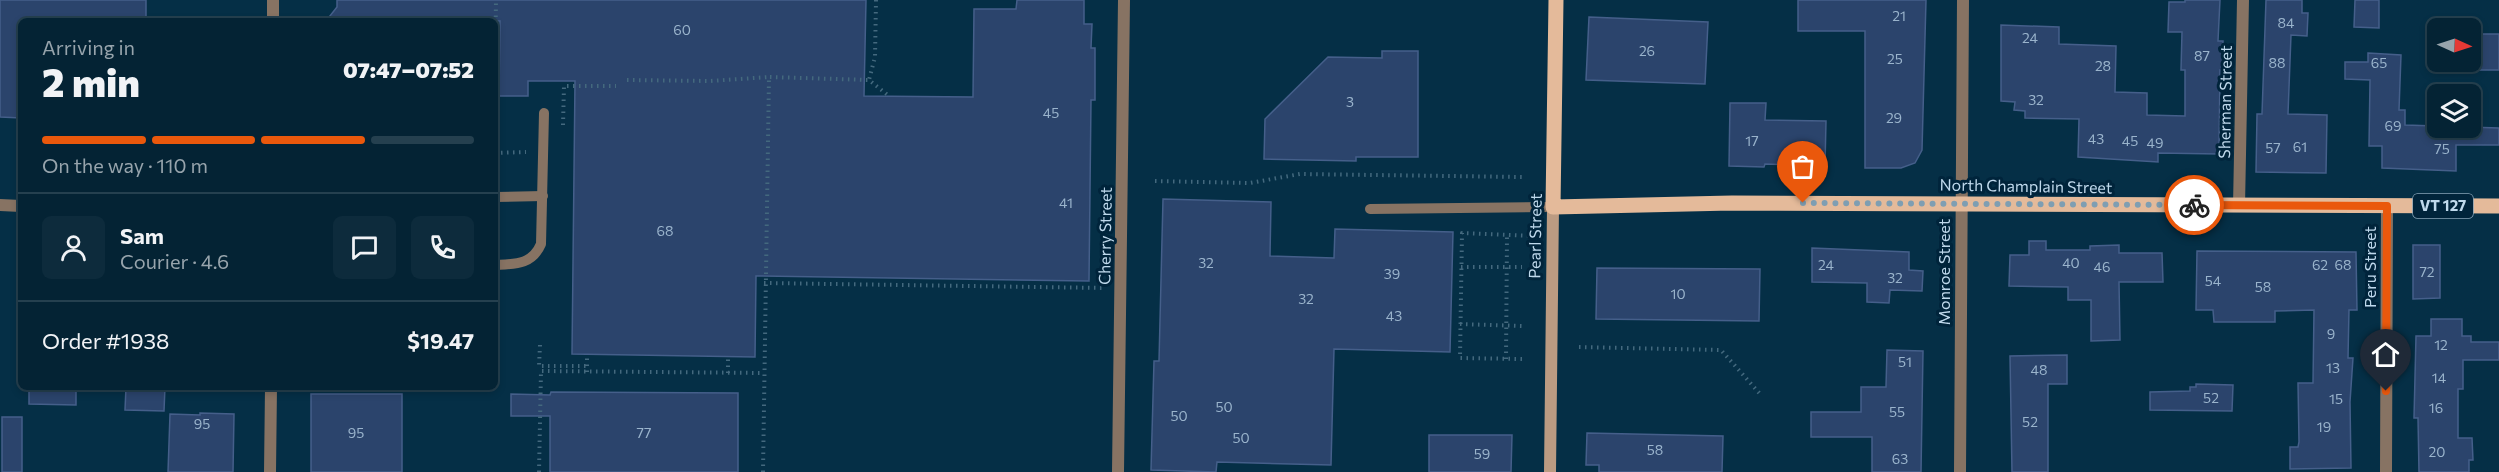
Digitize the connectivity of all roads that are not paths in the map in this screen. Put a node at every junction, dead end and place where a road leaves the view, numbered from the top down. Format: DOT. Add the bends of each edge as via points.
graph roads {
  1 [pos="273,0"];
  2 [pos="1124,0"];
  3 [pos="1556,0"];
  4 [pos="1963,0"];
  5 [pos="2243,0"];
  6 [pos="273,18"];
  7 [pos="544,113"];
  8 [pos="543,196"];
  9 [pos="498,197"];
  10 [pos="1961,204"];
  11 [pos="0,206"];
  12 [pos="18,206"];
  13 [pos="2240,206"];
  14 [pos="2387,206"];
  15 [pos="2499,206"];
  16 [pos="1553,207"];
  17 [pos="1370,208"];
  18 [pos="498,265"];
  19 [pos="271,390"];
  20 [pos="270,472"];
  21 [pos="1118,472"];
  22 [pos="1550,472"];
  23 [pos="1960,472"];
  24 [pos="2386,472"];
  1 -- 6 [label="street"];
  2 -- 21 [label="street, Cherry Street"];
  3 -- 16 [label="main road, Pearl Street"];
  4 -- 10 [label="street, Monroe Street"];
  5 -- 13 [label="street, Sherman Street"];
  7 -- 8 [label="lane"];
  8 -- 9 [label="lane"];
  8 -- 18 [label="lane" via="538,252 524,263"];
  10 -- 13 [label="main road, North Champlain Street / VT 127"];
  10 -- 16 [label="main road, North Champlain Street / VT 127" via="1663,203"];
  10 -- 23 [label="street, Monroe Street"];
  11 -- 12 [label="street"];
  13 -- 14 [label="main road, North Champlain Street / VT 127"];
  14 -- 15 [label="main road, North Champlain Street / VT 127"];
  14 -- 24 [label="street, Peru Street"];
  16 -- 17 [label="lane"];
  16 -- 22 [label="main road, Pearl Street"];
  19 -- 20 [label="street"];
}
